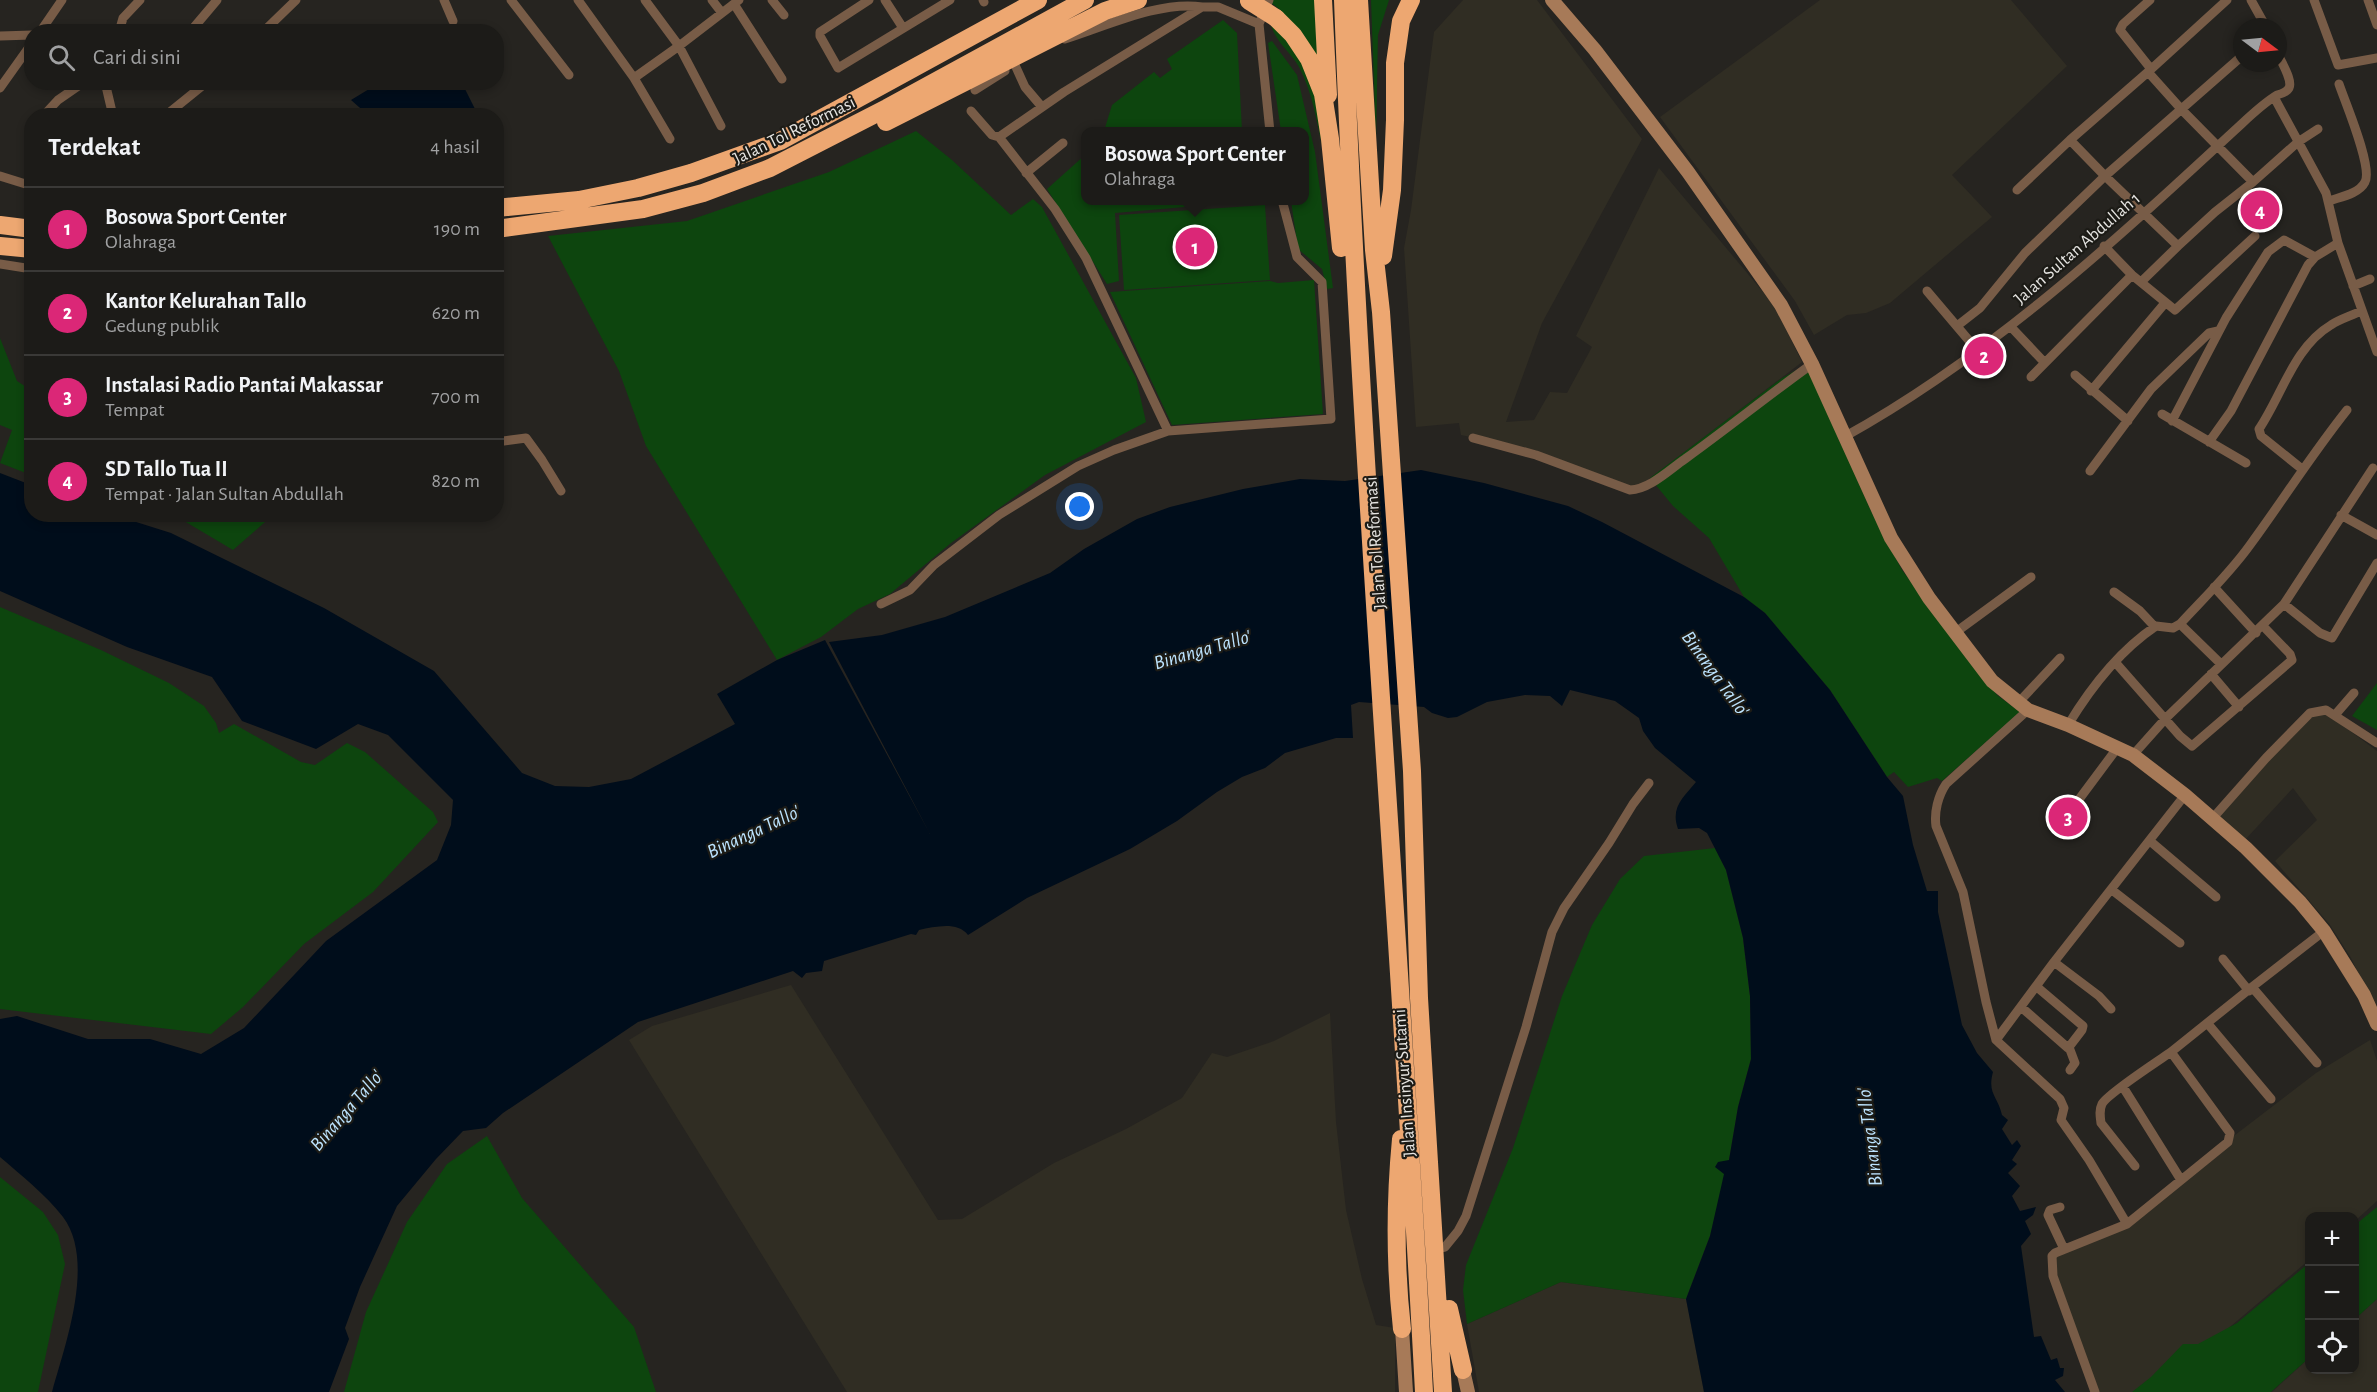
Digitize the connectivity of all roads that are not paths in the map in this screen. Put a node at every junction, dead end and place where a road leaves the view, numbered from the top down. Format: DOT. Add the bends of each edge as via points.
graph roads {
  1 [pos="62,0"];
  2 [pos="140,0"];
  3 [pos="217,0"];
  4 [pos="296,0"];
  5 [pos="444,0"];
  6 [pos="511,0"];
  7 [pos="578,0"];
  8 [pos="645,0"];
  9 [pos="712,0"];
  10 [pos="772,0"];
  11 [pos="869,0"];
  12 [pos="885,0"];
  13 [pos="950,0"];
  14 [pos="1015,0"];
  15 [pos="1038,0"];
  16 [pos="1085,0"];
  17 [pos="1137,0"];
  18 [pos="1269,0"];
  19 [pos="1323,0"];
  20 [pos="1342,0"];
  21 [pos="1359,0"];
  22 [pos="1411,0"];
  23 [pos="1552,0"];
  24 [pos="2150,0"];
  25 [pos="2228,0"];
  26 [pos="2251,0"];
  27 [pos="2314,0"];
  28 [pos="2368,0"];
  29 [pos="1247,1"];
  30 [pos="736,2"];
  31 [pos="1202,7"];
  32 [pos="722,13"];
  33 [pos="784,15"];
  34 [pos="2261,18"];
  35 [pos="453,21"];
  36 [pos="1268,21"];
  37 [pos="46,24"];
  38 [pos="121,24"];
  39 [pos="197,24"];
  40 [pos="271,24"];
  41 [pos="2377,25"];
  42 [pos="903,28"];
  43 [pos="24,35"];
  44 [pos="0,36"];
  45 [pos="679,46"];
  46 [pos="24,54"];
  47 [pos="2377,58"];
  48 [pos="2233,64"];
  49 [pos="1015,65"];
  50 [pos="2149,70"];
  51 [pos="2286,72"];
  52 [pos="569,75"];
  53 [pos="634,78"];
  54 [pos="782,80"];
  55 [pos="2339,84"];
  56 [pos="0,88"];
  57 [pos="75,90"];
  58 [pos="107,90"];
  59 [pos="197,90"];
  60 [pos="975,90"];
  61 [pos="2274,97"];
  62 [pos="1042,107"];
  63 [pos="51,108"];
  64 [pos="111,108"];
  65 [pos="175,108"];
  66 [pos="2182,110"];
  67 [pos="971,111"];
  68 [pos="721,126"];
  69 [pos="1270,127"];
  70 [pos="2318,129"];
  71 [pos="999,137"];
  72 [pos="670,139"];
  73 [pos="1330,139"];
  74 [pos="2070,140"];
  75 [pos="780,141"];
  76 [pos="2298,142"];
  77 [pos="1063,143"];
  78 [pos="2219,145"];
  79 [pos="770,168"];
  80 [pos="1026,173"];
  81 [pos="0,176"];
  82 [pos="2105,176"];
  83 [pos="2253,182"];
  84 [pos="24,184"];
  85 [pos="2017,190"];
  86 [pos="2329,201"];
  87 [pos="1283,205"];
  88 [pos="504,207"];
  89 [pos="2144,213"];
  90 [pos="0,225"];
  91 [pos="504,227"];
  92 [pos="24,228"];
  93 [pos="2255,236"];
  94 [pos="2338,243"];
  95 [pos="0,246"];
  96 [pos="2104,246"];
  97 [pos="2178,246"];
  98 [pos="24,248"];
  99 [pos="2315,257"];
  100 [pos="0,264"];
  101 [pos="24,268"];
  102 [pos="2132,274"];
  103 [pos="2370,279"];
  104 [pos="2141,282"];
  105 [pos="2353,286"];
  106 [pos="1927,291"];
  107 [pos="2165,303"];
  108 [pos="2361,311"];
  109 [pos="1381,312"];
  110 [pos="1957,326"];
  111 [pos="2011,327"];
  112 [pos="2218,331"];
  113 [pos="1977,350"];
  114 [pos="2377,352"];
  115 [pos="1358,354"];
  116 [pos="2044,362"];
  117 [pos="1812,364"];
  118 [pos="2075,375"];
  119 [pos="2031,377"];
  120 [pos="2091,391"];
  121 [pos="2347,410"];
  122 [pos="2162,414"];
  123 [pos="2128,421"];
  124 [pos="2172,421"];
  125 [pos="1168,431"];
  126 [pos="1844,437"];
  127 [pos="1473,438"];
  128 [pos="504,441"];
  129 [pos="2209,442"];
  130 [pos="2246,462"];
  131 [pos="2373,468"];
  132 [pos="2302,470"];
  133 [pos="2090,471"];
  134 [pos="561,491"];
  135 [pos="2342,515"];
  136 [pos="2377,535"];
  137 [pos="2377,563"];
  138 [pos="2031,577"];
  139 [pos="2214,587"];
  140 [pos="2114,592"];
  141 [pos="880,604"];
  142 [pos="2284,604"];
  143 [pos="2180,624"];
  144 [pos="2155,627"];
  145 [pos="2260,630"];
  146 [pos="1956,632"];
  147 [pos="2060,658"];
  148 [pos="2115,662"];
  149 [pos="2221,664"];
  150 [pos="2211,674"];
  151 [pos="2354,693"];
  152 [pos="2023,706"];
  153 [pos="2239,707"];
  154 [pos="2335,715"];
  155 [pos="2166,718"];
  156 [pos="2068,725"];
  157 [pos="2377,743"];
  158 [pos="2118,747"];
  159 [pos="2133,755"];
  160 [pos="1412,771"];
  161 [pos="1386,775"];
  162 [pos="1649,783"];
  163 [pos="2186,795"];
  164 [pos="2080,798"];
  165 [pos="2212,819"];
  166 [pos="2151,841"];
  167 [pos="2112,890"];
  168 [pos="2216,897"];
  169 [pos="2324,931"];
  170 [pos="2180,944"];
  171 [pos="2223,959"];
  172 [pos="2054,962"];
  173 [pos="2037,987"];
  174 [pos="2251,989"];
  175 [pos="2021,1007"];
  176 [pos="2111,1009"];
  177 [pos="2208,1024"];
  178 [pos="2377,1024"];
  179 [pos="1996,1040"];
  180 [pos="2068,1048"];
  181 [pos="2171,1052"];
  182 [pos="2317,1064"];
  183 [pos="2070,1070"];
  184 [pos="1407,1081"];
  185 [pos="2123,1087"];
  186 [pos="2271,1099"];
  187 [pos="2135,1166"];
  188 [pos="2181,1180"];
  189 [pos="2061,1207"];
  190 [pos="2127,1224"];
  191 [pos="2064,1249"];
  192 [pos="1437,1256"];
  193 [pos="1402,1329"];
  194 [pos="1463,1370"];
  195 [pos="1406,1392"];
  196 [pos="1424,1392"];
  197 [pos="1443,1392"];
  198 [pos="1468,1392"];
  199 [pos="2095,1392"];
  1 -- 37 [label="street"];
  2 -- 38 [label="street"];
  3 -- 39 [label="street"];
  4 -- 40 [label="street"];
  5 -- 35 [label="street"];
  6 -- 52 [label="street"];
  7 -- 53 [label="street"];
  8 -- 45 [label="street"];
  9 -- 32 [label="street"];
  10 -- 33 [label="street"];
  11 -- 42 [label="street" via="820,32 838,68"];
  12 -- 42 [label="street"];
  13 -- 42 [label="street"];
  14 -- 75 [label="highway"];
  15 -- 75 [label="highway, Jalan Tol Reformasi"];
  16 -- 79 [label="highway, Jalan Tol Reformasi"];
  17 -- 79 [label="highway" via="1105,11 856,137"];
  18 -- 36 [label="street"];
  19 -- 73 [label="highway"];
  20 -- 115 [label="highway"];
  21 -- 109 [label="highway"];
  22 -- 109 [label="highway" via="1401,21 1395,63 1392,190 1383,250"];
  23 -- 117 [label="street" via="1688,172 1781,304"];
  24 -- 50 [label="street" via="2120,30"];
  25 -- 50 [label="street"];
  26 -- 34 [label="street"];
  27 -- 47 [label="street" via="2338,65"];
  28 -- 41 [label="street"];
  29 -- 36 [label="highway, bridge"];
  30 -- 32 [label="street"];
  30 -- 54 [label="street"];
  31 -- 36 [label="street" via="1218,7"];
  31 -- 49 [label="street" via="1174,6 1142,13 1063,40"];
  31 -- 62 [label="street"];
  32 -- 45 [label="street"];
  36 -- 69 [label="street"];
  36 -- 73 [label="highway" via="1293,36 1309,59 1323,94"];
  43 -- 44 [label="street"];
  45 -- 53 [label="street"];
  45 -- 68 [label="street"];
  46 -- 56 [label="street"];
  48 -- 66 [label="street"];
  49 -- 60 [label="street"];
  49 -- 62 [label="street" via="1025,87"];
  50 -- 66 [label="street"];
  50 -- 74 [label="street"];
  51 -- 61 [label="street, Jalan Sultan Abdullah 1" via="2289,87"];
  53 -- 72 [label="street"];
  55 -- 86 [label="street" via="2363,151 2367,179 2357,191"];
  57 -- 63 [label="street"];
  58 -- 64 [label="street"];
  59 -- 65 [label="street"];
  61 -- 76 [label="street"];
  61 -- 78 [label="street, Jalan Sultan Abdullah 1"];
  62 -- 71 [label="street"];
  66 -- 78 [label="street"];
  66 -- 82 [label="street"];
  67 -- 71 [label="street" via="992,135"];
  70 -- 76 [label="street"];
  71 -- 80 [label="street"];
  73 -- 115 [label="highway" via="1348,307"];
  74 -- 82 [label="street"];
  74 -- 85 [label="street"];
  75 -- 88 [label="highway, Jalan Tol Reformasi" via="638,188 579,200"];
  76 -- 83 [label="street"];
  76 -- 86 [label="street"];
  77 -- 80 [label="street"];
  78 -- 83 [label="street"];
  78 -- 89 [label="street, Jalan Sultan Abdullah 1"];
  79 -- 91 [label="highway, Jalan Tol Reformasi" via="703,193 643,209"];
  80 -- 125 [label="street" via="1086,258"];
  81 -- 84 [label="street"];
  82 -- 89 [label="street"];
  82 -- 110 [label="street" via="2025,253 1980,308"];
  83 -- 97 [label="street"];
  86 -- 94 [label="street"];
  87 -- 125 [label="street" via="1297,257 1322,282 1331,419"];
  89 -- 96 [label="street, Jalan Sultan Abdullah 1"];
  89 -- 97 [label="street"];
  90 -- 92 [label="highway"];
  93 -- 107 [label="street" via="2179,308 2173,310"];
  94 -- 99 [label="street"];
  94 -- 105 [label="street"];
  95 -- 98 [label="highway"];
  96 -- 102 [label="street"];
  96 -- 111 [label="street, Jalan Sultan Abdullah 1"];
  97 -- 104 [label="street"];
  99 -- 112 [label="street" via="2284,240 2270,250"];
  99 -- 129 [label="street" via="2231,411"];
  100 -- 101 [label="street"];
  102 -- 104 [label="street"];
  102 -- 116 [label="street"];
  103 -- 105 [label="street"];
  104 -- 107 [label="street"];
  105 -- 108 [label="street"];
  106 -- 110 [label="street"];
  107 -- 120 [label="street"];
  108 -- 114 [label="street"];
  108 -- 132 [label="street" via="2331,324 2311,342 2259,429 2261,436"];
  109 -- 160 [label="highway, Jalan Tol Reformasi"];
  110 -- 113 [label="street"];
  111 -- 113 [label="street, Jalan Sultan Abdullah 1"];
  111 -- 116 [label="street"];
  112 -- 123 [label="street" via="2209,333 2151,389"];
  112 -- 124 [label="street"];
  113 -- 126 [label="street, Jalan Sultan Abdullah 1" via="1897,407"];
  115 -- 161 [label="highway, Jalan Tol Reformasi"];
  116 -- 119 [label="street"];
  117 -- 126 [label="street"];
  117 -- 127 [label="street" via="1704,446 1636,490"];
  118 -- 120 [label="street"];
  120 -- 123 [label="street"];
  121 -- 132 [label="street"];
  122 -- 124 [label="street"];
  123 -- 133 [label="street"];
  124 -- 129 [label="street"];
  125 -- 141 [label="street" via="1114,450 1062,476 999,515 934,565 910,590"];
  126 -- 146 [label="street" via="1891,538"];
  128 -- 134 [label="street" via="526,438"];
  129 -- 130 [label="street"];
  131 -- 135 [label="street"];
  132 -- 139 [label="street" via="2250,546"];
  135 -- 136 [label="street"];
  135 -- 142 [label="street"];
  137 -- 142 [label="street" via="2332,638"];
  138 -- 146 [label="street"];
  139 -- 143 [label="street"];
  139 -- 145 [label="street"];
  140 -- 144 [label="street"];
  142 -- 145 [label="street"];
  143 -- 144 [label="street" via="2173,628"];
  143 -- 149 [label="street"];
  144 -- 148 [label="street"];
  145 -- 149 [label="street"];
  145 -- 153 [label="street" via="2293,659"];
  146 -- 152 [label="street" via="1992,681"];
  147 -- 152 [label="street"];
  148 -- 155 [label="street"];
  148 -- 156 [label="street"];
  149 -- 150 [label="street"];
  150 -- 153 [label="street"];
  150 -- 155 [label="street"];
  151 -- 154 [label="street"];
  152 -- 156 [label="street"];
  152 -- 179 [label="street" via="1946,784 1935,817 1963,892"];
  153 -- 155 [label="street" via="2192,746"];
  154 -- 157 [label="street"];
  154 -- 165 [label="street" via="2322,710 2310,713"];
  155 -- 159 [label="street"];
  156 -- 158 [label="street"];
  158 -- 159 [label="street"];
  158 -- 164 [label="street"];
  159 -- 163 [label="street"];
  160 -- 192 [label="highway, Jalan Insinyur Sutami" via="1419,998"];
  161 -- 184 [label="highway, Jalan Insinyur Sutami"];
  162 -- 192 [label="street" via="1564,908 1552,932 1466,1216"];
  163 -- 165 [label="street"];
  163 -- 166 [label="street"];
  165 -- 169 [label="street" via="2278,879"];
  166 -- 167 [label="street"];
  166 -- 168 [label="street"];
  167 -- 170 [label="street"];
  167 -- 172 [label="street"];
  169 -- 174 [label="street"];
  169 -- 178 [label="street" via="2364,995"];
  171 -- 174 [label="street"];
  172 -- 173 [label="street"];
  172 -- 176 [label="street"];
  173 -- 175 [label="street"];
  173 -- 180 [label="street" via="2083,1026"];
  174 -- 177 [label="street"];
  174 -- 182 [label="street"];
  175 -- 179 [label="street"];
  175 -- 180 [label="street"];
  177 -- 181 [label="street"];
  177 -- 186 [label="street"];
  179 -- 190 [label="street" via="2060,1099 2064,1108 2062,1121"];
  180 -- 183 [label="street" via="2075,1064"];
  181 -- 185 [label="street"];
  181 -- 188 [label="street" via="2230,1135 2227,1143"];
  184 -- 193 [label="highway" via="1397,1188"];
  184 -- 196 [label="highway, Jalan Insinyur Sutami"];
  185 -- 187 [label="street" via="2102,1103 2100,1118"];
  185 -- 188 [label="street"];
  188 -- 190 [label="street"];
  189 -- 191 [label="street" via="2050,1210 2048,1215"];
  190 -- 191 [label="street"];
  191 -- 199 [label="street" via="2052,1256 2053,1276"];
  192 -- 194 [label="highway"];
  192 -- 197 [label="highway, Jalan Insinyur Sutami"];
  193 -- 195 [label="street"];
  194 -- 198 [label="street"];
}
